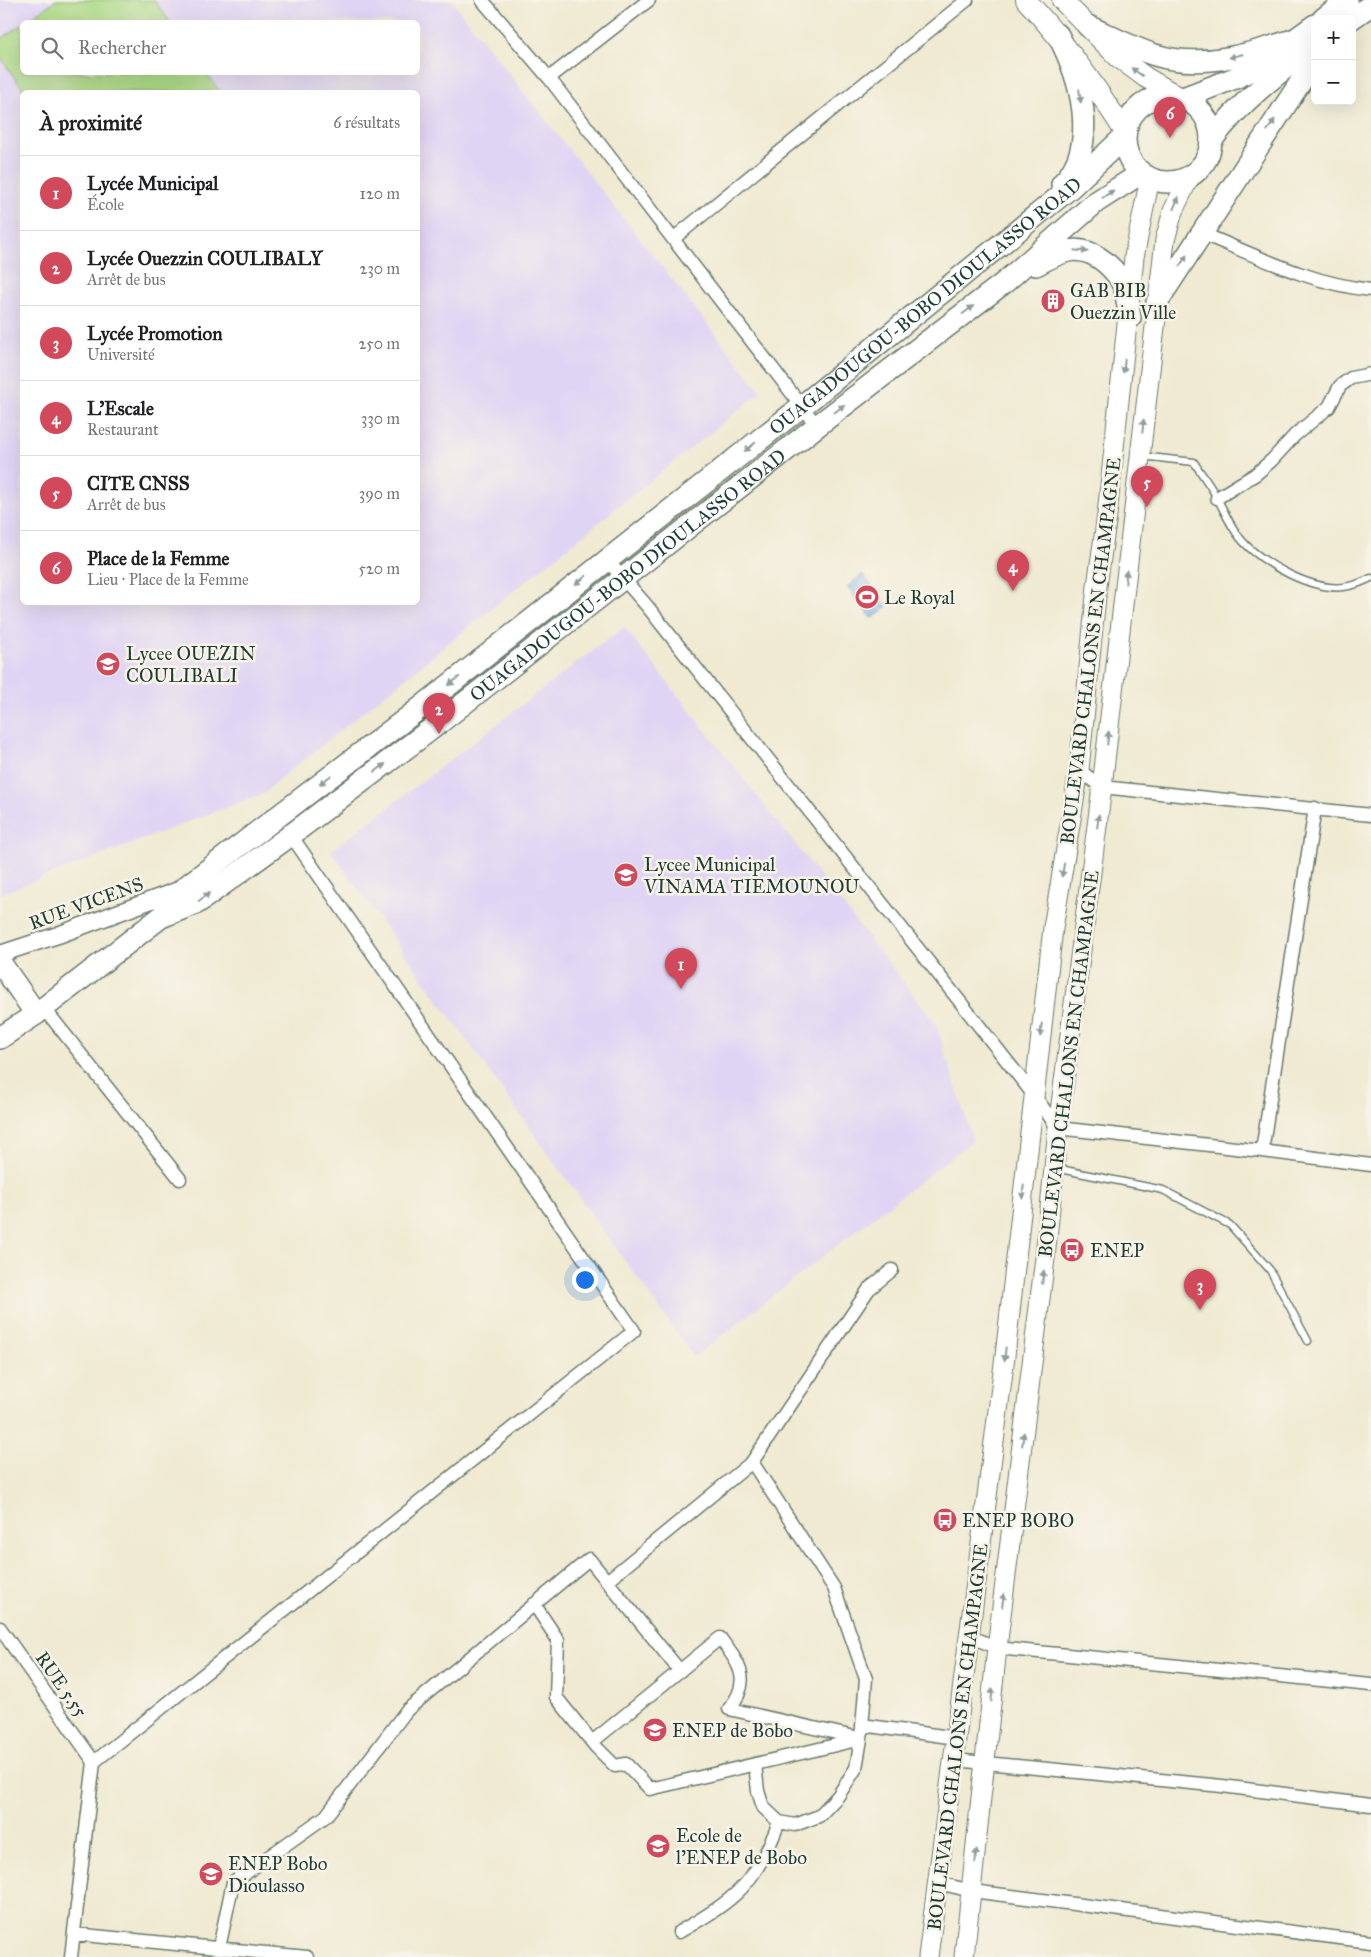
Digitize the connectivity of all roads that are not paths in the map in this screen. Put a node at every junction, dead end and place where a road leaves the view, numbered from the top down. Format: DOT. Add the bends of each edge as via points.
graph roads {
  1 [pos="482,0"];
  2 [pos="649,0"];
  3 [pos="968,0"];
  4 [pos="1026,0"];
  5 [pos="1062,0"];
  6 [pos="1371,5"];
  7 [pos="1348,7"];
  8 [pos="1331,15"];
  9 [pos="1088,26"];
  10 [pos="1058,35"];
  11 [pos="1310,36"];
  12 [pos="1311,66"];
  13 [pos="548,78"];
  14 [pos="1181,97"];
  15 [pos="1124,134"];
  16 [pos="1211,141"];
  17 [pos="1145,176"];
  18 [pos="1190,176"];
  19 [pos="1201,233"];
  20 [pos="673,239"];
  21 [pos="1007,239"];
  22 [pos="1134,257"];
  23 [pos="1162,260"];
  24 [pos="1005,282"];
  25 [pos="1371,290"];
  26 [pos="1157,302"];
  27 [pos="1130,318"];
  28 [pos="1371,374"];
  29 [pos="801,407"];
  30 [pos="816,426"];
  31 [pos="1140,456"];
  32 [pos="1217,498"];
  33 [pos="607,560"];
  34 [pos="622,578"];
  35 [pos="1371,578"];
  36 [pos="1079,770"];
  37 [pos="1102,787"];
  38 [pos="1314,808"];
  39 [pos="1371,815"];
  40 [pos="277,816"];
  41 [pos="292,836"];
  42 [pos="184,888"];
  43 [pos="161,917"];
  44 [pos="0,954"];
  45 [pos="0,962"];
  46 [pos="40,1011"];
  47 [pos="0,1038"];
  48 [pos="1033,1094"];
  49 [pos="1058,1128"];
  50 [pos="1262,1150"];
  51 [pos="1371,1165"];
  52 [pos="1054,1168"];
  53 [pos="180,1179"];
  54 [pos="892,1270"];
  55 [pos="1308,1341"];
  56 [pos="752,1462"];
  57 [pos="607,1581"];
  58 [pos="534,1604"];
  59 [pos="0,1628"];
  60 [pos="970,1636"];
  61 [pos="997,1648"];
  62 [pos="680,1671"];
  63 [pos="1371,1686"];
  64 [pos="862,1725"];
  65 [pos="957,1738"];
  66 [pos="861,1739"];
  67 [pos="592,1742"];
  68 [pos="955,1760"];
  69 [pos="94,1762"];
  70 [pos="754,1764"];
  71 [pos="985,1764"];
  72 [pos="1371,1805"];
  73 [pos="779,1822"];
  74 [pos="938,1883"];
  75 [pos="972,1891"];
  76 [pos="679,1932"];
  77 [pos="74,1934"];
  78 [pos="1371,1942"];
  79 [pos="219,1948"];
  80 [pos="71,1957"];
  81 [pos="307,1957"];
  82 [pos="928,1957"];
  83 [pos="964,1957"];
  1 -- 13 [label="street"];
  2 -- 13 [label="street"];
  3 -- 20 [label="street"];
  4 -- 10 [label="main road"];
  5 -- 9 [label="main road"];
  6 -- 7 [label="highway"];
  7 -- 8 [label="highway"];
  11 -- 9 [label="highway, one-way" via="1228,59 1197,61 1157,56"];
  14 -- 9 [label="main road, one-way" via="1133,69"];
  10 -- 15 [label="main road" via="1087,73"];
  10 -- 21 [label="highway, one-way" via="1079,88 1082,122 1078,162 1071,174"];
  11 -- 14 [label="highway" via="1236,78"];
  11 -- 16 [label="highway" via="1236,110"];
  19 -- 12 [label="highway, one-way"];
  13 -- 20 [label="street"];
  14 -- 15 [label="highway" via="1150,99 1138,107"];
  14 -- 16 [label="highway" via="1201,110"];
  15 -- 17 [label="highway" via="1129,160"];
  15 -- 21 [label="highway, OUAGADOUGOU-BOBO DIOULASSO ROAD" via="1083,177"];
  16 -- 18 [label="highway" via="1205,161"];
  17 -- 18 [label="highway" via="1170,182"];
  17 -- 22 [label="main road, BOULEVARD CHALONS EN CHAMPAGNE"];
  24 -- 17 [label="highway, OUAGADOUGOU-BOBO DIOULASSO ROAD, one-way" via="1096,202"];
  23 -- 18 [label="main road, BOULEVARD CHALONS EN CHAMPAGNE, one-way" via="1173,211"];
  19 -- 25 [label="street" via="1309,278 1346,288"];
  26 -- 19 [label="highway, one-way"];
  20 -- 29 [label="street"];
  21 -- 29 [label="highway, OUAGADOUGOU-BOBO DIOULASSO ROAD"];
  22 -- 23 [label="main road"];
  22 -- 27 [label="main road, BOULEVARD CHALONS EN CHAMPAGNE"];
  23 -- 26 [label="main road, BOULEVARD CHALONS EN CHAMPAGNE"];
  24 -- 27 [label="highway, one-way" via="1060,253 1088,251 1115,271 1124,288"];
  30 -- 24 [label="highway, OUAGADOUGOU-BOBO DIOULASSO ROAD, one-way"];
  31 -- 26 [label="main road, BOULEVARD CHALONS EN CHAMPAGNE, one-way"];
  27 -- 36 [label="main road, BOULEVARD CHALONS EN CHAMPAGNE, one-way" via="1097,586"];
  28 -- 32 [label="street" via="1352,378 1340,386 1330,407 1295,435 1272,460"];
  29 -- 30 [label="street"];
  29 -- 33 [label="highway, OUAGADOUGOU-BOBO DIOULASSO ROAD, one-way"];
  30 -- 34 [label="highway, OUAGADOUGOU-BOBO DIOULASSO ROAD"];
  31 -- 32 [label="lane" via="1194,462"];
  37 -- 31 [label="main road, BOULEVARD CHALONS EN CHAMPAGNE, one-way"];
  32 -- 35 [label="lane" via="1241,540 1267,563 1323,586 1348,587"];
  33 -- 34 [label="street"];
  33 -- 40 [label="highway, OUAGADOUGOU-BOBO DIOULASSO ROAD, one-way"];
  41 -- 34 [label="highway, OUAGADOUGOU-BOBO DIOULASSO ROAD, one-way"];
  34 -- 48 [label="street"];
  36 -- 37 [label="street"];
  36 -- 48 [label="main road, BOULEVARD CHALONS EN CHAMPAGNE, one-way" via="1053,928"];
  37 -- 38 [label="street"];
  49 -- 37 [label="main road, BOULEVARD CHALONS EN CHAMPAGNE, one-way"];
  38 -- 39 [label="street"];
  38 -- 50 [label="street"];
  40 -- 41 [label="street"];
  40 -- 42 [label="highway, OUAGADOUGOU-BOBO DIOULASSO ROAD"];
  43 -- 41 [label="highway, OUAGADOUGOU-BOBO DIOULASSO ROAD, one-way" via="196,903"];
  41 -- 69 [label="street" via="634,1331"];
  42 -- 43 [label="highway, OUAGADOUGOU-BOBO DIOULASSO ROAD"];
  42 -- 44 [label="street, RUE VICENS"];
  43 -- 46 [label="highway"];
  45 -- 46 [label="highway"];
  46 -- 47 [label="highway"];
  46 -- 53 [label="street"];
  48 -- 49 [label="street"];
  48 -- 60 [label="main road, BOULEVARD CHALONS EN CHAMPAGNE, one-way"];
  49 -- 50 [label="street"];
  49 -- 52 [label="main road, BOULEVARD CHALONS EN CHAMPAGNE"];
  50 -- 51 [label="street"];
  52 -- 55 [label="lane" via="1163,1190 1230,1225 1270,1270"];
  61 -- 52 [label="main road, BOULEVARD CHALONS EN CHAMPAGNE, one-way"];
  54 -- 56 [label="street" via="869,1290"];
  56 -- 57 [label="street"];
  56 -- 64 [label="street" via="834,1588 866,1679"];
  57 -- 58 [label="street" via="589,1559"];
  57 -- 62 [label="street"];
  58 -- 67 [label="street" via="558,1640 556,1697"];
  58 -- 79 [label="street" via="407,1710 326,1816 233,1882"];
  59 -- 69 [label="street, RUE 5.55"];
  60 -- 61 [label="street"];
  60 -- 65 [label="main road, BOULEVARD CHALONS EN CHAMPAGNE"];
  61 -- 63 [label="street"];
  71 -- 61 [label="main road, BOULEVARD CHALONS EN CHAMPAGNE, one-way"];
  62 -- 66 [label="street" via="720,1638 740,1664 739,1696 729,1708"];
  62 -- 67 [label="street"];
  64 -- 65 [label="street"];
  64 -- 66 [label="street"];
  65 -- 68 [label="main road, BOULEVARD CHALONS EN CHAMPAGNE"];
  66 -- 70 [label="street"];
  66 -- 73 [label="street" via="856,1768 838,1796 819,1816 795,1825"];
  67 -- 70 [label="street" via="615,1766 626,1764 650,1789"];
  68 -- 71 [label="street"];
  68 -- 74 [label="main road, BOULEVARD CHALONS EN CHAMPAGNE"];
  69 -- 77 [label="street"];
  70 -- 73 [label="street" via="763,1807"];
  71 -- 72 [label="street" via="1222,1786"];
  75 -- 71 [label="main road, BOULEVARD CHALONS EN CHAMPAGNE, one-way"];
  73 -- 76 [label="street" via="768,1853 737,1895"];
  74 -- 75 [label="street"];
  74 -- 82 [label="main road, BOULEVARD CHALONS EN CHAMPAGNE"];
  75 -- 78 [label="street"];
  75 -- 83 [label="main road, BOULEVARD CHALONS EN CHAMPAGNE"];
  77 -- 79 [label="street"];
  77 -- 80 [label="street"];
  79 -- 81 [label="street"];
}
